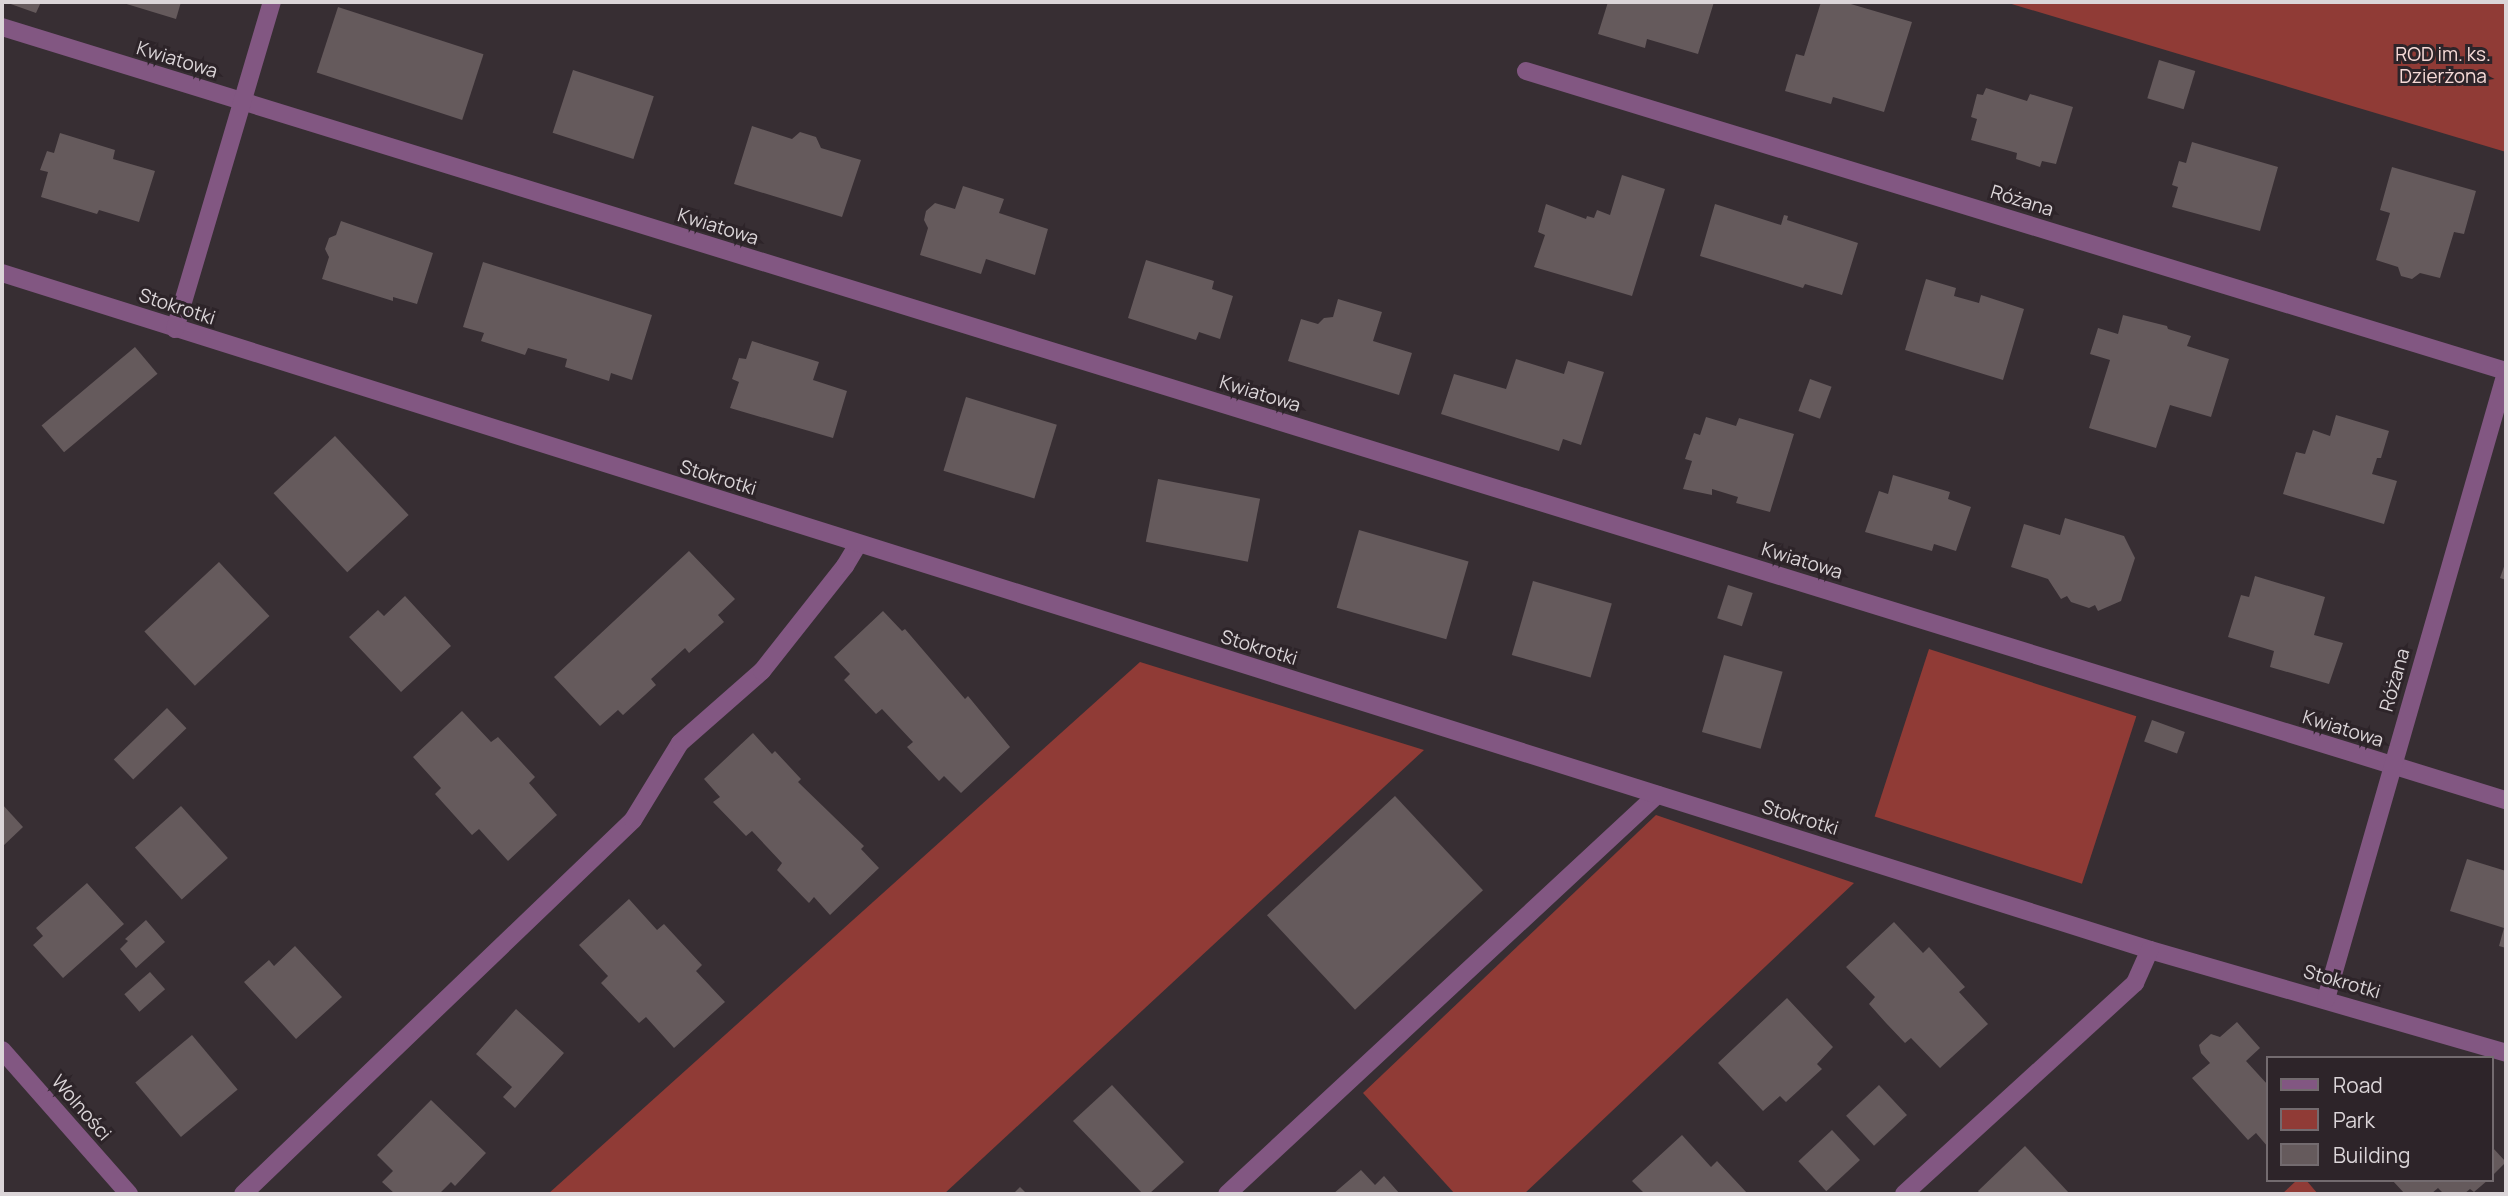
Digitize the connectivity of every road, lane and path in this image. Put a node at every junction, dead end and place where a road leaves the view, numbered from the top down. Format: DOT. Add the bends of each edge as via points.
graph roads {
  1 [pos="272,2"];
  2 [pos="2,27"];
  3 [pos="1526,71"];
  4 [pos="243,103"];
  5 [pos="2,273"];
  6 [pos="175,329"];
  7 [pos="2506,372"];
  8 [pos="858,544"];
  9 [pos="2392,766"];
  10 [pos="1657,795"];
  11 [pos="2506,800"];
  12 [pos="2150,950"];
  13 [pos="2326,999"];
  14 [pos="2,1050"];
  15 [pos="2506,1053"];
  16 [pos="129,1194"];
  17 [pos="243,1194"];
  18 [pos="1227,1194"];
  19 [pos="1904,1194"];
  1 -- 4 [label="street"];
  2 -- 4 [label="street, Kwiatowa"];
  3 -- 7 [label="street, Różana"];
  4 -- 6 [label="street"];
  4 -- 9 [label="street, Kwiatowa"];
  5 -- 6 [label="street, Stokrotki"];
  6 -- 8 [label="street, Stokrotki"];
  7 -- 9 [label="street, Różana"];
  8 -- 10 [label="street, Stokrotki"];
  8 -- 17 [label="street" via="762,671 680,743 633,820"];
  9 -- 11 [label="street, Kwiatowa"];
  9 -- 13 [label="street, Różana"];
  10 -- 12 [label="street, Stokrotki"];
  10 -- 18 [label="street"];
  12 -- 13 [label="street, Stokrotki"];
  12 -- 19 [label="street" via="2135,983"];
  13 -- 15 [label="street, Stokrotki"];
  14 -- 16 [label="street, Wolności"];
}
